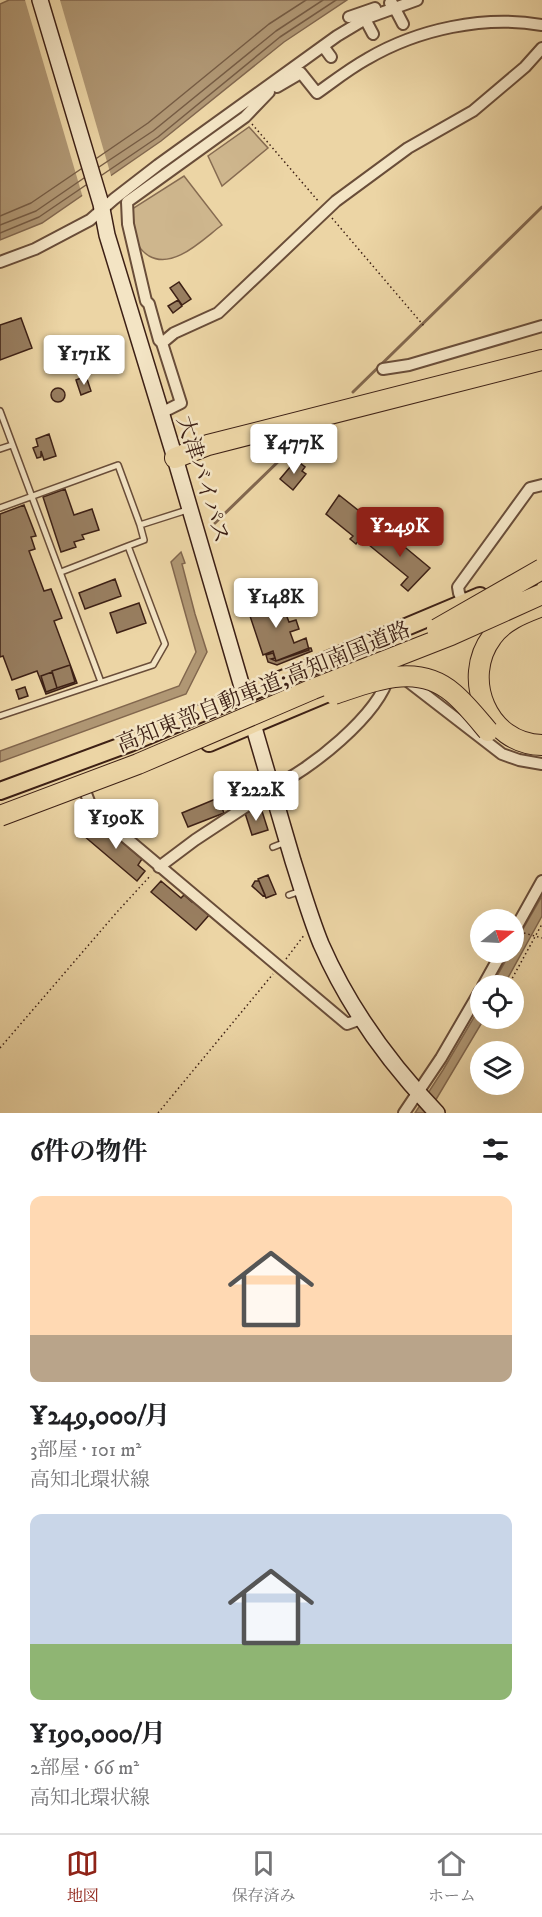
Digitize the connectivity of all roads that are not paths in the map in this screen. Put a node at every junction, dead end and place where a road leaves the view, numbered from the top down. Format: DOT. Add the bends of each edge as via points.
graph roads {
  1 [pos="40,0"];
  2 [pos="417,0"];
  3 [pos="394,7"];
  4 [pos="349,17"];
  5 [pos="366,19"];
  6 [pos="403,24"];
  7 [pos="542,26"];
  8 [pos="373,34"];
  9 [pos="323,46"];
  10 [pos="542,48"];
  11 [pos="331,57"];
  12 [pos="267,90"];
  13 [pos="101,207"];
  14 [pos="0,262"];
  15 [pos="542,326"];
  16 [pos="162,343"];
  17 [pos="542,360"];
  18 [pos="383,369"];
  19 [pos="542,369"];
  20 [pos="0,411"];
  21 [pos="160,413"];
  22 [pos="12,445"];
  23 [pos="0,449"];
  24 [pos="175,458"];
  25 [pos="542,485"];
  26 [pos="32,497"];
  27 [pos="0,508"];
  28 [pos="190,509"];
  29 [pos="140,525"];
  30 [pos="128,546"];
  31 [pos="542,569"];
  32 [pos="61,572"];
  33 [pos="542,594"];
  34 [pos="542,601"];
  35 [pos="463,603"];
  36 [pos="542,606"];
  37 [pos="475,630"];
  38 [pos="377,641"];
  39 [pos="391,666"];
  40 [pos="101,682"];
  41 [pos="313,689"];
  42 [pos="245,695"];
  43 [pos="0,716"];
  44 [pos="247,723"];
  45 [pos="492,728"];
  46 [pos="542,745"];
  47 [pos="542,754"];
  48 [pos="542,764"];
  49 [pos="65,766"];
  50 [pos="272,789"];
  51 [pos="0,791"];
  52 [pos="81,793"];
  53 [pos="0,816"];
  54 [pos="0,824"];
  55 [pos="159,867"];
  56 [pos="542,881"];
  57 [pos="524,918"];
  58 [pos="470,1008"];
  59 [pos="361,1019"];
  60 [pos="419,1094"];
  61 [pos="436,1112"];
  62 [pos="404,1113"];
  1 -- 13 [label="main road, 大津バイパス"];
  2 -- 3 [label="street"];
  3 -- 4 [label="street" via="392,3"];
  3 -- 5 [label="street"];
  3 -- 6 [label="street"];
  5 -- 8 [label="street"];
  5 -- 9 [label="street"];
  7 -- 12 [label="street" via="504,22 445,29 388,47 317,93 301,73"];
  9 -- 11 [label="street"];
  9 -- 12 [label="street"];
  10 -- 16 [label="street" via="473,111 408,148 336,201 218,313 174,333"];
  12 -- 13 [label="street"];
  12 -- 16 [label="street" via="245,117 127,202 128,224 146,301"];
  13 -- 14 [label="street" via="90,220 35,249"];
  13 -- 21 [label="main road, 大津バイパス"];
  15 -- 18 [label="street"];
  16 -- 21 [label="street" via="181,402"];
  17 -- 24 [label="highway" via="208,445"];
  19 -- 24 [label="highway" via="211,453"];
  20 -- 22 [label="lane"];
  21 -- 24 [label="main road, 大津バイパス"];
  22 -- 23 [label="lane"];
  22 -- 26 [label="lane"];
  24 -- 28 [label="main road, 大津バイパス"];
  25 -- 35 [label="street" via="530,488 458,587"];
  26 -- 27 [label="lane"];
  26 -- 29 [label="lane" via="118,465"];
  26 -- 32 [label="lane"];
  28 -- 29 [label="lane"];
  28 -- 42 [label="main road, 大津バイパス"];
  29 -- 30 [label="lane" via="144,540"];
  30 -- 32 [label="lane"];
  30 -- 40 [label="lane" via="165,644 153,665"];
  31 -- 35 [label="main road"];
  31 -- 41 [label="highway, bridge" via="443,626"];
  32 -- 40 [label="lane"];
  33 -- 41 [label="highway, 高知東部自動車道;高知南国道路, bridge" via="451,635"];
  34 -- 37 [label="main road"];
  35 -- 37 [label="street"];
  35 -- 38 [label="main road"];
  36 -- 45 [label="highway" via="502,626 481,656 479,692"];
  37 -- 39 [label="main road"];
  38 -- 39 [label="street"];
  38 -- 42 [label="main road"];
  39 -- 44 [label="main road"];
  39 -- 48 [label="street" via="502,754"];
  39 -- 50 [label="street" via="386,687 346,736"];
  40 -- 43 [label="lane"];
  41 -- 44 [label="highway, 高知東部自動車道;高知南国道路, bridge"];
  42 -- 44 [label="main road, 大津バイパス"];
  42 -- 49 [label="main road"];
  44 -- 45 [label="highway, bridge" via="374,681 409,675 443,686"];
  44 -- 50 [label="main road, 大津バイパス"];
  44 -- 52 [label="main road"];
  44 -- 53 [label="highway, 高知東部自動車道;高知南国道路, bridge"];
  45 -- 46 [label="highway"];
  45 -- 47 [label="highway" via="511,747"];
  49 -- 51 [label="main road"];
  49 -- 52 [label="street"];
  50 -- 55 [label="street"];
  50 -- 59 [label="main road, 大津バイパス" via="280,844 296,893"];
  52 -- 54 [label="main road"];
  52 -- 55 [label="street" via="99,815"];
  55 -- 59 [label="street" via="347,1024"];
  56 -- 57 [label="street"];
  58 -- 60 [label="street"];
  59 -- 60 [label="main road, 大津バイパス"];
  60 -- 61 [label="main road, 大津バイパス"];
  60 -- 62 [label="street"];
}
